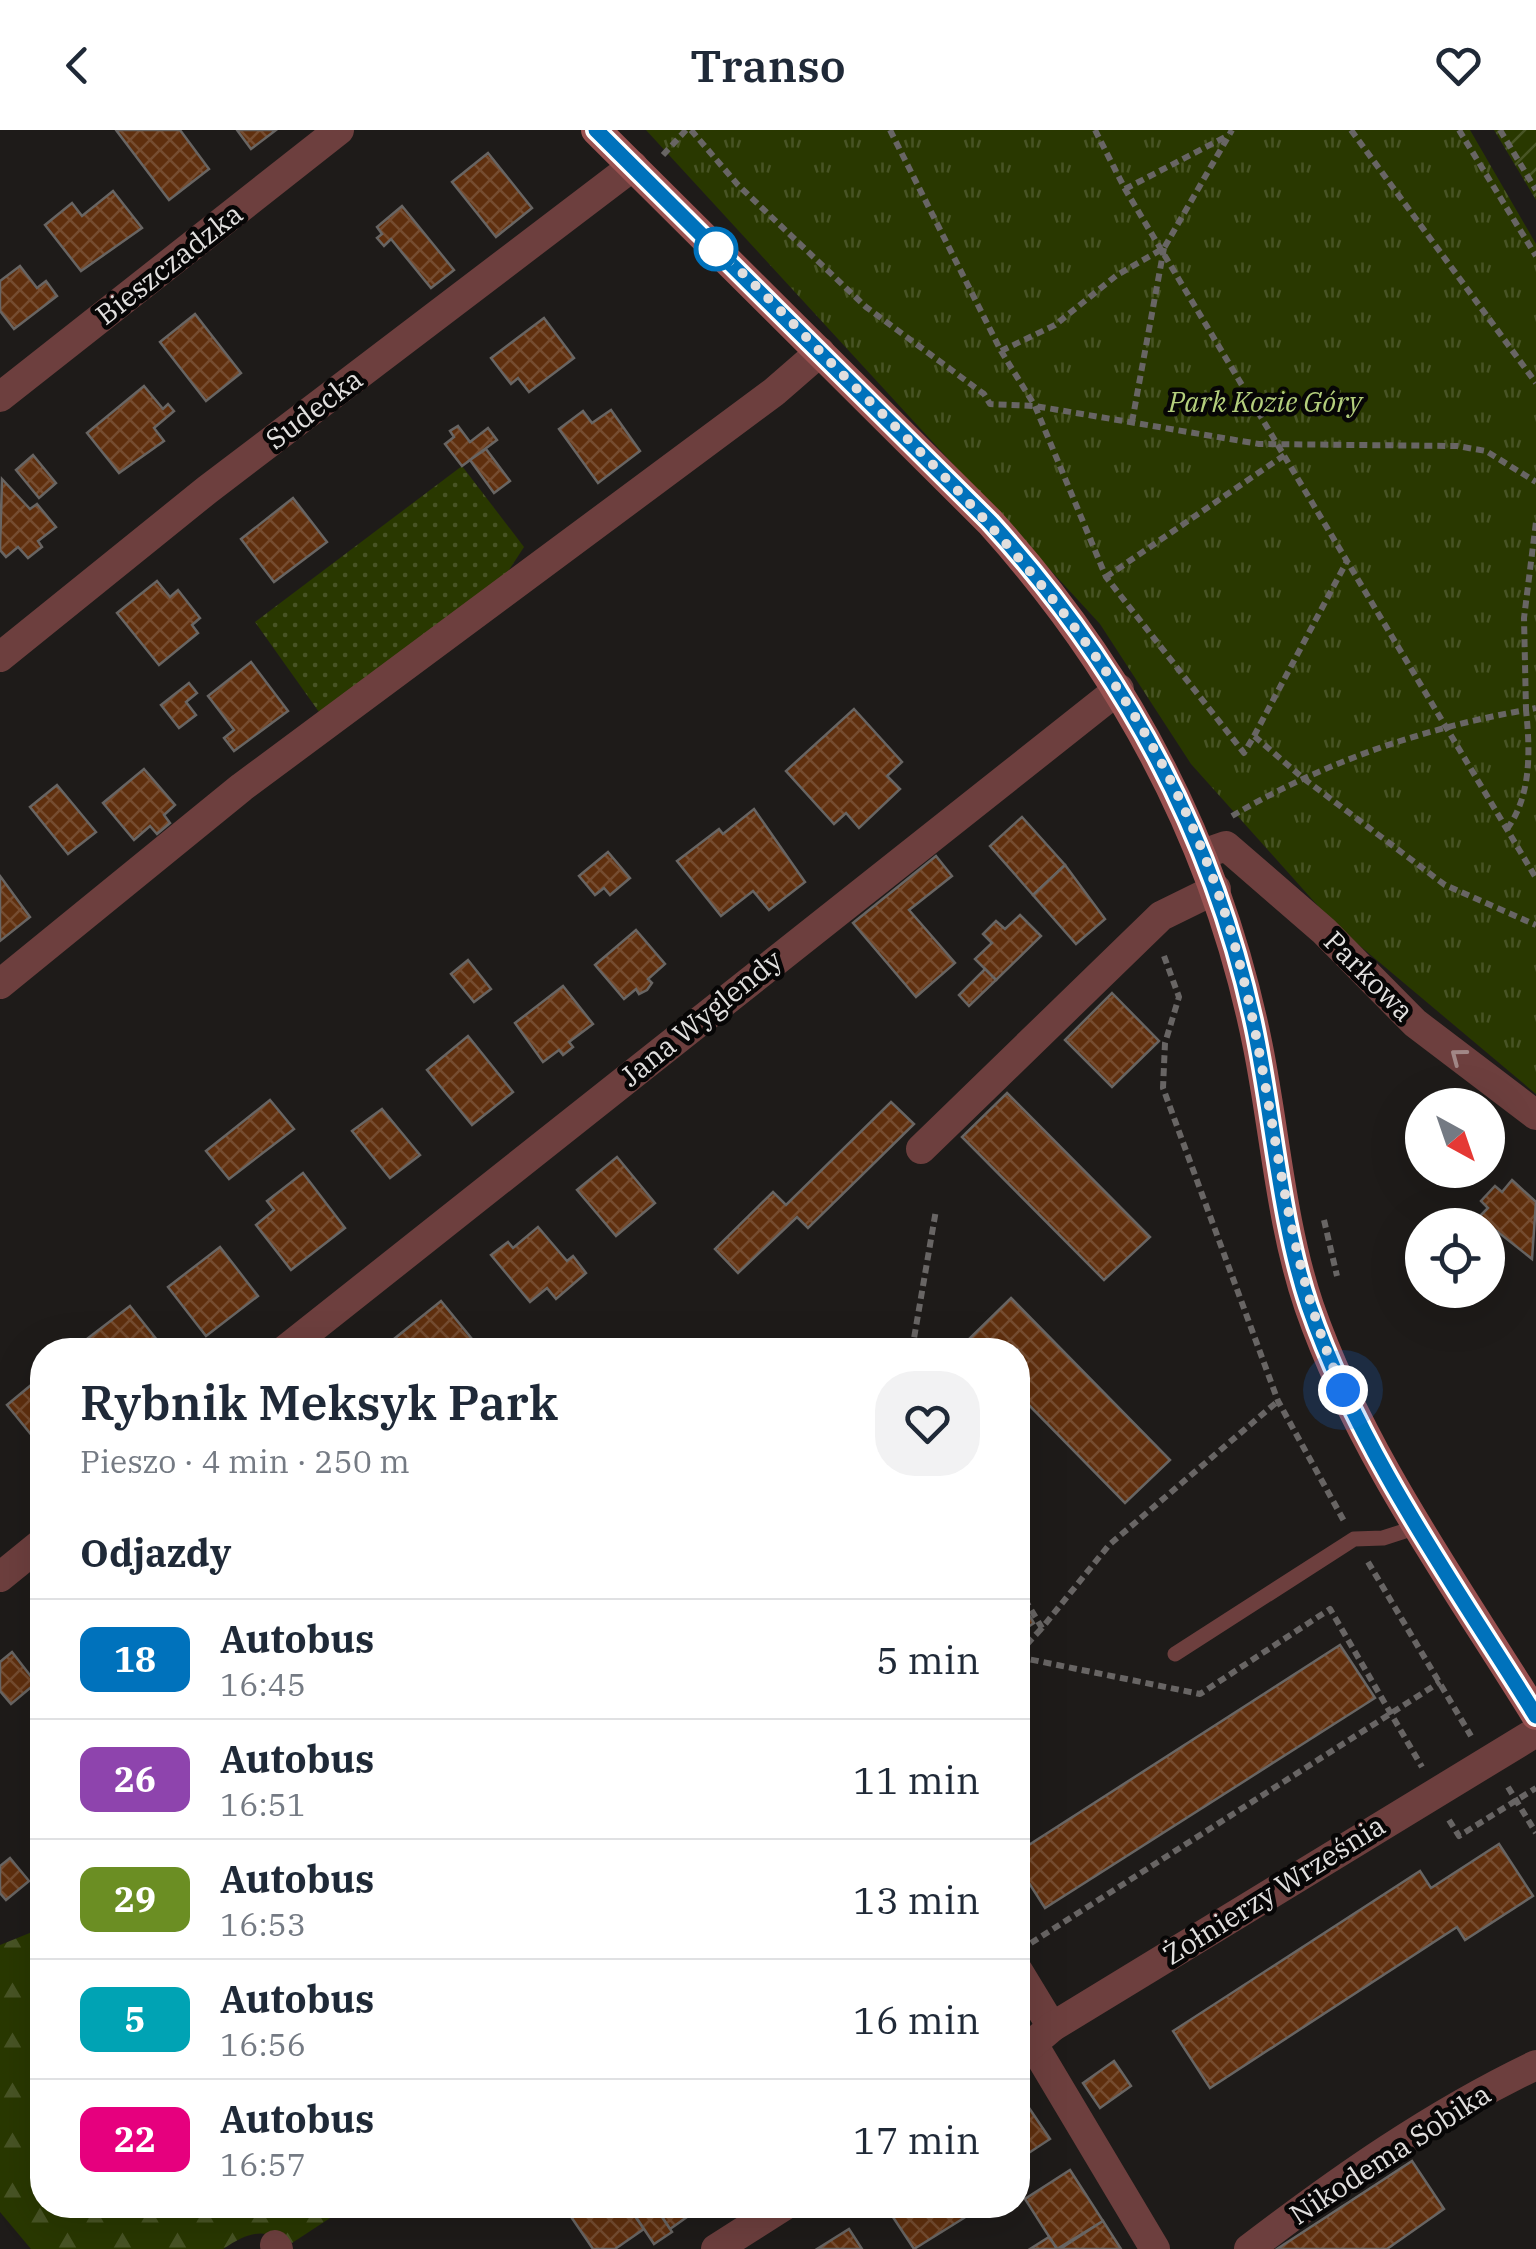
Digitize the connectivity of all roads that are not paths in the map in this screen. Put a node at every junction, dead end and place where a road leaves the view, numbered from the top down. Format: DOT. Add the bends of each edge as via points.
graph roads {
  1 [pos="339,130"];
  2 [pos="596,130"];
  3 [pos="644,164"];
  4 [pos="820,352"];
  5 [pos="0,398"];
  6 [pos="0,657"];
  7 [pos="1120,689"];
  8 [pos="1203,854"];
  9 [pos="1216,889"];
  10 [pos="0,984"];
  11 [pos="1536,1115"];
  12 [pos="920,1149"];
  13 [pos="300,1338"];
  14 [pos="1420,1526"];
  15 [pos="30,1553"];
  16 [pos="0,1577"];
  17 [pos="1175,1654"];
  18 [pos="1536,1716"];
  19 [pos="1536,1732"];
  20 [pos="1034,2043"];
  21 [pos="1536,2066"];
  22 [pos="764,2218"];
  23 [pos="716,2249"];
  24 [pos="1155,2249"];
  25 [pos="1249,2249"];
  1 -- 5 [label="street, Bieszczadzka"];
  2 -- 3 [label="main road"];
  3 -- 4 [label="main road"];
  3 -- 6 [label="street, Sudecka" via="207,490"];
  4 -- 7 [label="main road" via="1020,556"];
  4 -- 10 [label="street" via="242,788"];
  7 -- 8 [label="main road"];
  7 -- 13 [label="street, Jana Wyglendy"];
  8 -- 9 [label="main road"];
  11 -- 8 [label="street, Parkowa, one-way" via="1415,1023 1226,846"];
  9 -- 12 [label="street" via="1152,925"];
  9 -- 14 [label="main road" via="1247,995 1308,1303 1352,1410"];
  14 -- 17 [label="lane" via="1383,1538 1354,1538"];
  14 -- 18 [label="main road"];
  15 -- 16 [label="street"];
  19 -- 20 [label="street, Żołnierzy Września"];
  20 -- 24 [label="street"];
  21 -- 25 [label="street, Nikodema Sobika" via="1337,2182"];
  22 -- 23 [label="street"];
}
